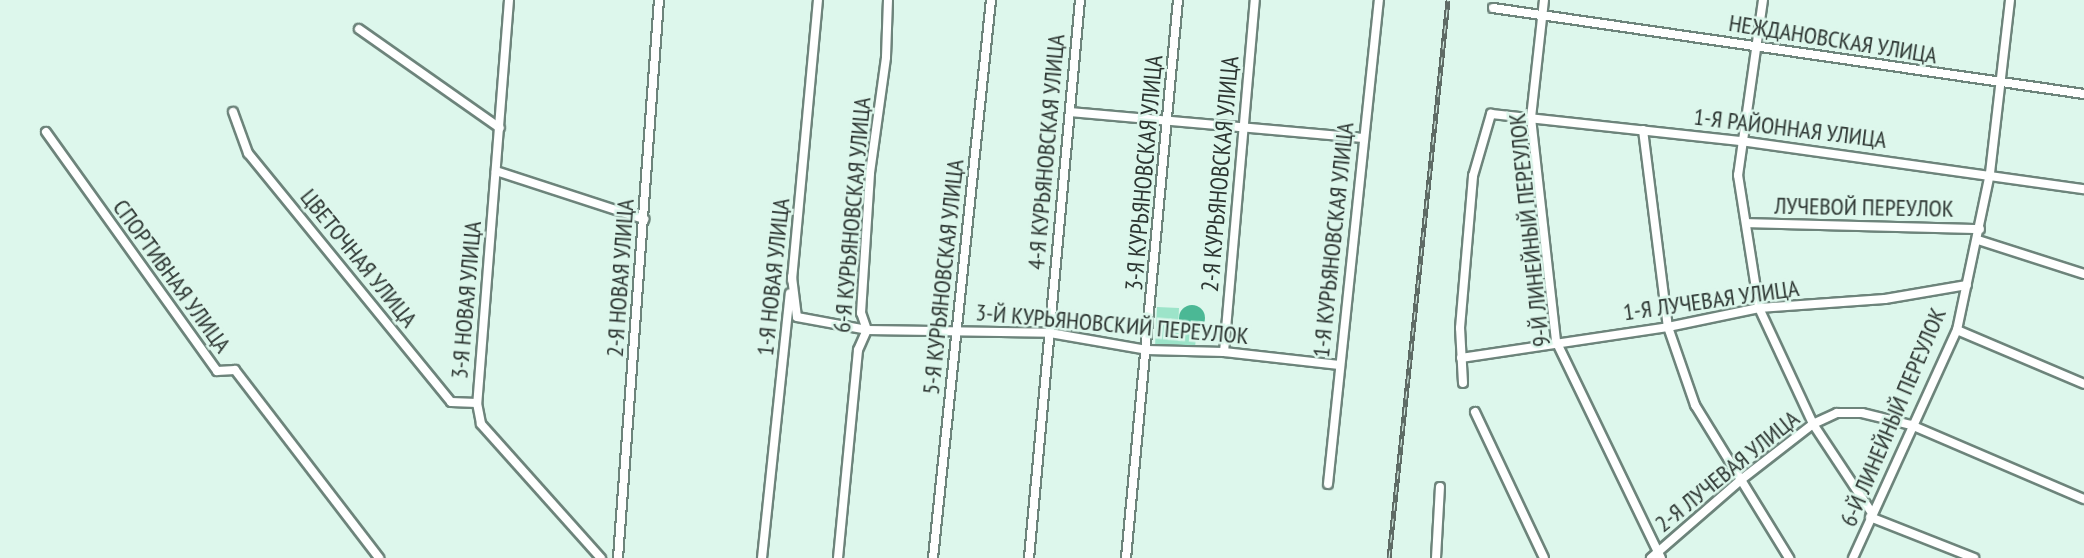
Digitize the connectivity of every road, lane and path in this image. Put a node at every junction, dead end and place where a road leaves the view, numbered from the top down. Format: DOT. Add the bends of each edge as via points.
graph roads {
  1 [pos="509,0"];
  2 [pos="659,0"];
  3 [pos="818,0"];
  4 [pos="888,0"];
  5 [pos="990,0"];
  6 [pos="1080,0"];
  7 [pos="1178,0"];
  8 [pos="1255,0"];
  9 [pos="1379,0"];
  10 [pos="1544,0"];
  11 [pos="1763,0"];
  12 [pos="2010,0"];
  13 [pos="1493,8"];
  14 [pos="1542,15"];
  15 [pos="359,29"];
  16 [pos="1757,47"];
  17 [pos="2000,84"];
  18 [pos="2084,94"];
  19 [pos="233,112"];
  20 [pos="1071,112"];
  21 [pos="1531,118"];
  22 [pos="1167,121"];
  23 [pos="1244,126"];
  24 [pos="500,128"];
  25 [pos="1643,130"];
  26 [pos="46,132"];
  27 [pos="1362,138"];
  28 [pos="1741,141"];
  29 [pos="496,171"];
  30 [pos="1990,173"];
  31 [pos="2084,189"];
  32 [pos="644,219"];
  33 [pos="1747,223"];
  34 [pos="1980,229"];
  35 [pos="1978,240"];
  36 [pos="2084,274"];
  37 [pos="792,277"];
  38 [pos="1967,285"];
  39 [pos="1759,308"];
  40 [pos="1668,327"];
  41 [pos="867,330"];
  42 [pos="958,330"];
  43 [pos="1956,330"];
  44 [pos="1050,333"];
  45 [pos="1556,341"];
  46 [pos="1147,351"];
  47 [pos="1224,352"];
  48 [pos="1461,358"];
  49 [pos="1339,365"];
  50 [pos="1463,383"];
  51 [pos="2084,384"];
  52 [pos="477,403"];
  53 [pos="1475,412"];
  54 [pos="1813,424"];
  55 [pos="1911,425"];
  56 [pos="1742,479"];
  57 [pos="1328,484"];
  58 [pos="1440,487"];
  59 [pos="2084,499"];
  60 [pos="1871,515"];
  61 [pos="1657,556"];
  62 [pos="379,558"];
  63 [pos="601,558"];
  64 [pos="618,558"];
  65 [pos="762,558"];
  66 [pos="838,558"];
  67 [pos="933,558"];
  68 [pos="1029,558"];
  69 [pos="1126,558"];
  70 [pos="1436,558"];
  71 [pos="1544,558"];
  72 [pos="1789,558"];
  73 [pos="1853,558"];
  74 [pos="1974,558"];
  1 -- 24 [label="street, 3-Я НОВАЯ УЛИЦА"];
  2 -- 32 [label="street, 2-Я НОВАЯ УЛИЦА"];
  3 -- 37 [label="street, 1-Я НОВАЯ УЛИЦА"];
  4 -- 41 [label="street, 6-Я КУРЬЯНОВСКАЯ УЛИЦА" via="861,313"];
  5 -- 42 [label="street, 5-Я КУРЬЯНОВСКАЯ УЛИЦА"];
  6 -- 20 [label="street, 4-Я КУРЬЯНОВСКАЯ УЛИЦА"];
  7 -- 22 [label="street, 3-Я КУРЬЯНОВСКАЯ УЛИЦА"];
  8 -- 23 [label="street, 2-Я КУРЬЯНОВСКАЯ УЛИЦА"];
  9 -- 27 [label="street, 1-Я КУРЬЯНОВСКАЯ УЛИЦА"];
  10 -- 14 [label="street, 9-Й ЛИНЕЙНЫЙ ПЕРЕУЛОК"];
  11 -- 16 [label="street"];
  12 -- 17 [label="street, 6-Й ЛИНЕЙНЫЙ ПЕРЕУЛОК"];
  13 -- 14 [label="street, НЕЖДАНОВСКАЯ УЛИЦА"];
  14 -- 16 [label="street, НЕЖДАНОВСКАЯ УЛИЦА"];
  14 -- 21 [label="street, 9-Й ЛИНЕЙНЫЙ ПЕРЕУЛОК"];
  15 -- 24 [label="street"];
  16 -- 17 [label="street, НЕЖДАНОВСКАЯ УЛИЦА"];
  16 -- 28 [label="street"];
  17 -- 18 [label="street, НЕЖДАНОВСКАЯ УЛИЦА"];
  17 -- 30 [label="street, 6-Й ЛИНЕЙНЫЙ ПЕРЕУЛОК"];
  19 -- 52 [label="street, ЦВЕТОЧНАЯ УЛИЦА" via="248,153 451,402"];
  20 -- 22 [label="street"];
  20 -- 44 [label="street, 4-Я КУРЬЯНОВСКАЯ УЛИЦА"];
  21 -- 25 [label="street, 1-Я РАЙОННАЯ УЛИЦА"];
  21 -- 45 [label="street, 9-Й ЛИНЕЙНЫЙ ПЕРЕУЛОК"];
  21 -- 48 [label="street, 1-Я РАЙОННАЯ УЛИЦА" via="1491,114 1473,176"];
  22 -- 23 [label="street"];
  22 -- 46 [label="street, 3-Я КУРЬЯНОВСКАЯ УЛИЦА"];
  23 -- 27 [label="street"];
  23 -- 47 [label="street, 2-Я КУРЬЯНОВСКАЯ УЛИЦА"];
  24 -- 29 [label="street, 3-Я НОВАЯ УЛИЦА"];
  25 -- 28 [label="street, 1-Я РАЙОННАЯ УЛИЦА"];
  25 -- 40 [label="street"];
  26 -- 62 [label="street, СПОРТИВНАЯ УЛИЦА" via="217,371 235,370"];
  27 -- 49 [label="street, 1-Я КУРЬЯНОВСКАЯ УЛИЦА"];
  28 -- 30 [label="street, 1-Я РАЙОННАЯ УЛИЦА"];
  28 -- 33 [label="street" via="1738,175"];
  29 -- 32 [label="street"];
  29 -- 52 [label="street, 3-Я НОВАЯ УЛИЦА"];
  30 -- 31 [label="street, 1-Я РАЙОННАЯ УЛИЦА"];
  30 -- 34 [label="street, 6-Й ЛИНЕЙНЫЙ ПЕРЕУЛОК"];
  32 -- 64 [label="street, 2-Я НОВАЯ УЛИЦА"];
  33 -- 34 [label="street, ЛУЧЕВОЙ ПЕРЕУЛОК"];
  33 -- 39 [label="street"];
  34 -- 35 [label="street, 6-Й ЛИНЕЙНЫЙ ПЕРЕУЛОК"];
  35 -- 36 [label="street"];
  35 -- 38 [label="street, 6-Й ЛИНЕЙНЫЙ ПЕРЕУЛОК"];
  37 -- 41 [label="street, 3-Й КУРЬЯНОВСКИЙ ПЕРЕУЛОК" via="797,317"];
  37 -- 65 [label="street, 1-Я НОВАЯ УЛИЦА"];
  38 -- 39 [label="street, 1-Я ЛУЧЕВАЯ УЛИЦА" via="1885,299"];
  38 -- 43 [label="street, 6-Й ЛИНЕЙНЫЙ ПЕРЕУЛОК"];
  39 -- 40 [label="street, 1-Я ЛУЧЕВАЯ УЛИЦА"];
  39 -- 54 [label="street"];
  40 -- 45 [label="street, 1-Я ЛУЧЕВАЯ УЛИЦА"];
  40 -- 56 [label="street" via="1695,405"];
  41 -- 42 [label="street, 3-Й КУРЬЯНОВСКИЙ ПЕРЕУЛОК"];
  41 -- 66 [label="street, 6-Я КУРЬЯНОВСКАЯ УЛИЦА" via="858,350"];
  42 -- 44 [label="street, 3-Й КУРЬЯНОВСКИЙ ПЕРЕУЛОК"];
  42 -- 67 [label="street, 5-Я КУРЬЯНОВСКАЯ УЛИЦА"];
  43 -- 51 [label="street"];
  43 -- 55 [label="street, 6-Й ЛИНЕЙНЫЙ ПЕРЕУЛОК"];
  44 -- 46 [label="street, 3-Й КУРЬЯНОВСКИЙ ПЕРЕУЛОК"];
  44 -- 68 [label="street, 4-Я КУРЬЯНОВСКАЯ УЛИЦА"];
  45 -- 48 [label="street, 1-Я ЛУЧЕВАЯ УЛИЦА"];
  45 -- 61 [label="street, 9-Й ЛИНЕЙНЫЙ ПЕРЕУЛОК"];
  46 -- 47 [label="street, 3-Й КУРЬЯНОВСКИЙ ПЕРЕУЛОК"];
  46 -- 69 [label="street, 3-Я КУРЬЯНОВСКАЯ УЛИЦА"];
  47 -- 49 [label="street, 3-Й КУРЬЯНОВСКИЙ ПЕРЕУЛОК"];
  48 -- 50 [label="street"];
  49 -- 57 [label="street, 1-Я КУРЬЯНОВСКАЯ УЛИЦА"];
  52 -- 63 [label="street, 3-Я НОВАЯ УЛИЦА" via="481,424"];
  53 -- 71 [label="street"];
  54 -- 55 [label="street, 2-Я ЛУЧЕВАЯ УЛИЦА" via="1837,413 1849,413"];
  54 -- 56 [label="street, 2-Я ЛУЧЕВАЯ УЛИЦА"];
  54 -- 60 [label="street"];
  55 -- 59 [label="street, 2-Я ЛУЧЕВАЯ УЛИЦА"];
  55 -- 60 [label="street, 6-Й ЛИНЕЙНЫЙ ПЕРЕУЛОК"];
  56 -- 61 [label="street, 2-Я ЛУЧЕВАЯ УЛИЦА"];
  56 -- 72 [label="street"];
  58 -- 70 [label="street"];
  60 -- 73 [label="street, 6-Й ЛИНЕЙНЫЙ ПЕРЕУЛОК"];
  60 -- 74 [label="street"];
}
